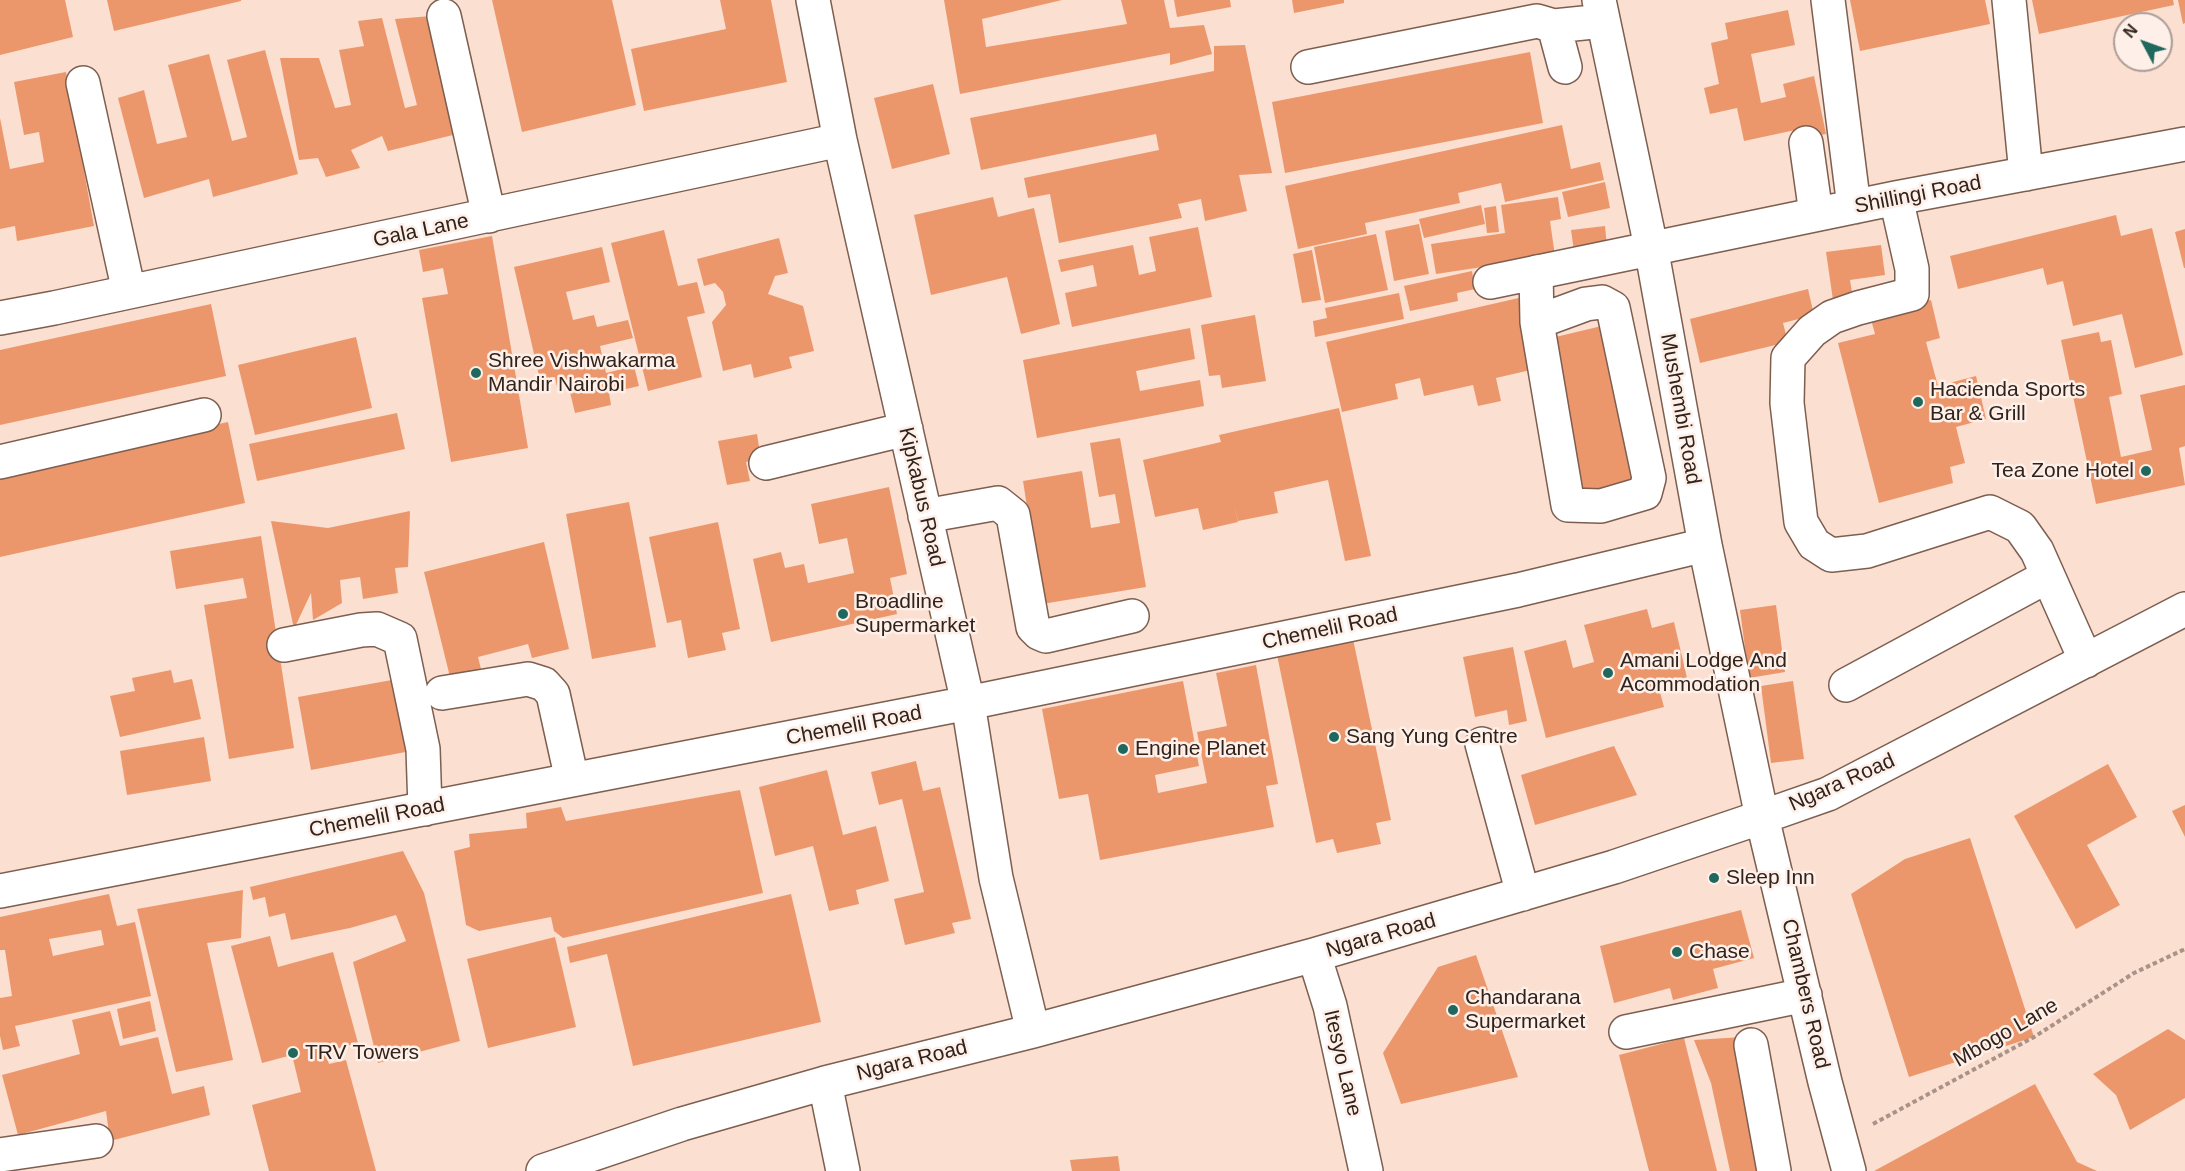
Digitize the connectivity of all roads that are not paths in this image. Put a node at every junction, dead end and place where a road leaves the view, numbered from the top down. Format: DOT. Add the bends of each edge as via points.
graph roads {
  1 [pos="813,0"];
  2 [pos="1828,0"];
  3 [pos="2009,0"];
  4 [pos="1601,10"];
  5 [pos="444,16"];
  6 [pos="1554,26"];
  7 [pos="1308,67"];
  8 [pos="1565,67"];
  9 [pos="83,83"];
  10 [pos="840,140"];
  11 [pos="1806,144"];
  12 [pos="2185,144"];
  13 [pos="2026,174"];
  14 [pos="1896,198"];
  15 [pos="1854,207"];
  16 [pos="1816,214"];
  17 [pos="489,216"];
  18 [pos="1651,247"];
  19 [pos="1536,272"];
  20 [pos="1490,282"];
  21 [pos="129,292"];
  22 [pos="0,318"];
  23 [pos="1538,322"];
  24 [pos="204,415"];
  25 [pos="906,429"];
  26 [pos="0,462"];
  27 [pos="766,462"];
  28 [pos="925,516"];
  29 [pos="1705,545"];
  30 [pos="2048,576"];
  31 [pos="2185,609"];
  32 [pos="1132,616"];
  33 [pos="284,645"];
  34 [pos="2086,661"];
  35 [pos="1846,685"];
  36 [pos="442,693"];
  37 [pos="968,704"];
  38 [pos="1482,744"];
  39 [pos="572,780"];
  40 [pos="425,809"];
  41 [pos="1762,818"];
  42 [pos="0,891"];
  43 [pos="1523,894"];
  44 [pos="1314,956"];
  45 [pos="1805,995"];
  46 [pos="1033,1031"];
  47 [pos="1626,1032"];
  48 [pos="1751,1045"];
  49 [pos="825,1083"];
  50 [pos="96,1141"];
  51 [pos="0,1155"];
  52 [pos="1845,1156"];
  53 [pos="543,1171"];
  54 [pos="843,1171"];
  55 [pos="1366,1171"];
  56 [pos="1774,1171"];
  1 -- 10 [label="street, Kipkabus Road"];
  2 -- 15 [label="street"];
  3 -- 13 [label="street"];
  4 -- 6 [label="street"];
  4 -- 18 [label="street, Mushembi Road"];
  5 -- 17 [label="street"];
  6 -- 7 [label="street" via="1537,21"];
  6 -- 8 [label="street"];
  9 -- 21 [label="street"];
  10 -- 17 [label="street, Gala Lane"];
  10 -- 25 [label="street, Kipkabus Road"];
  11 -- 16 [label="street"];
  12 -- 13 [label="street, Shillingi Road"];
  13 -- 14 [label="street, Shillingi Road"];
  14 -- 15 [label="street, Shillingi Road"];
  14 -- 30 [label="street" via="1912,269 1912,294 1832,317 1788,358 1787,403 1801,522 1814,544 1832,555 1867,551 1990,512 2020,527"];
  15 -- 16 [label="street, Shillingi Road"];
  16 -- 18 [label="street, Shillingi Road"];
  17 -- 21 [label="street, Gala Lane"];
  18 -- 19 [label="street, Shillingi Road"];
  18 -- 29 [label="street, Mushembi Road"];
  19 -- 20 [label="street, Shillingi Road"];
  19 -- 23 [label="street"];
  21 -- 22 [label="street, Gala Lane"];
  23 -- 23 [label="street" via="1568,505 1601,506 1645,493 1648,478 1613,308 1602,302 1586,304"];
  24 -- 26 [label="street"];
  25 -- 27 [label="street"];
  25 -- 28 [label="street, Kipkabus Road"];
  28 -- 32 [label="street" via="998,503 1013,515 1033,627 1039,633 1046,636"];
  28 -- 37 [label="street, Kipkabus Road"];
  29 -- 37 [label="street, Chemelil Road" via="1506,593"];
  29 -- 41 [label="street, Mushembi Road"];
  30 -- 34 [label="street"];
  30 -- 35 [label="street"];
  31 -- 34 [label="street, Ngara Road"];
  33 -- 40 [label="street" via="377,629 400,639 423,749"];
  34 -- 41 [label="street, Ngara Road" via="1828,794"];
  36 -- 39 [label="street" via="528,679 544,684 553,694"];
  37 -- 39 [label="street, Chemelil Road"];
  37 -- 46 [label="street, Kipkabus Road" via="996,878"];
  38 -- 43 [label="street"];
  39 -- 40 [label="street, Chemelil Road"];
  40 -- 42 [label="street, Chemelil Road"];
  41 -- 43 [label="street, Ngara Road"];
  41 -- 45 [label="street, Chambers Road"];
  43 -- 44 [label="street, Ngara Road"];
  44 -- 46 [label="street, Ngara Road"];
  44 -- 55 [label="street, Itesyo Lane" via="1330,1006"];
  45 -- 47 [label="street"];
  45 -- 52 [label="street, Chambers Road"];
  46 -- 49 [label="street, Ngara Road"];
  48 -- 56 [label="street"];
  49 -- 53 [label="street, Ngara Road" via="682,1124"];
  49 -- 54 [label="street"];
  50 -- 51 [label="street"];
}
